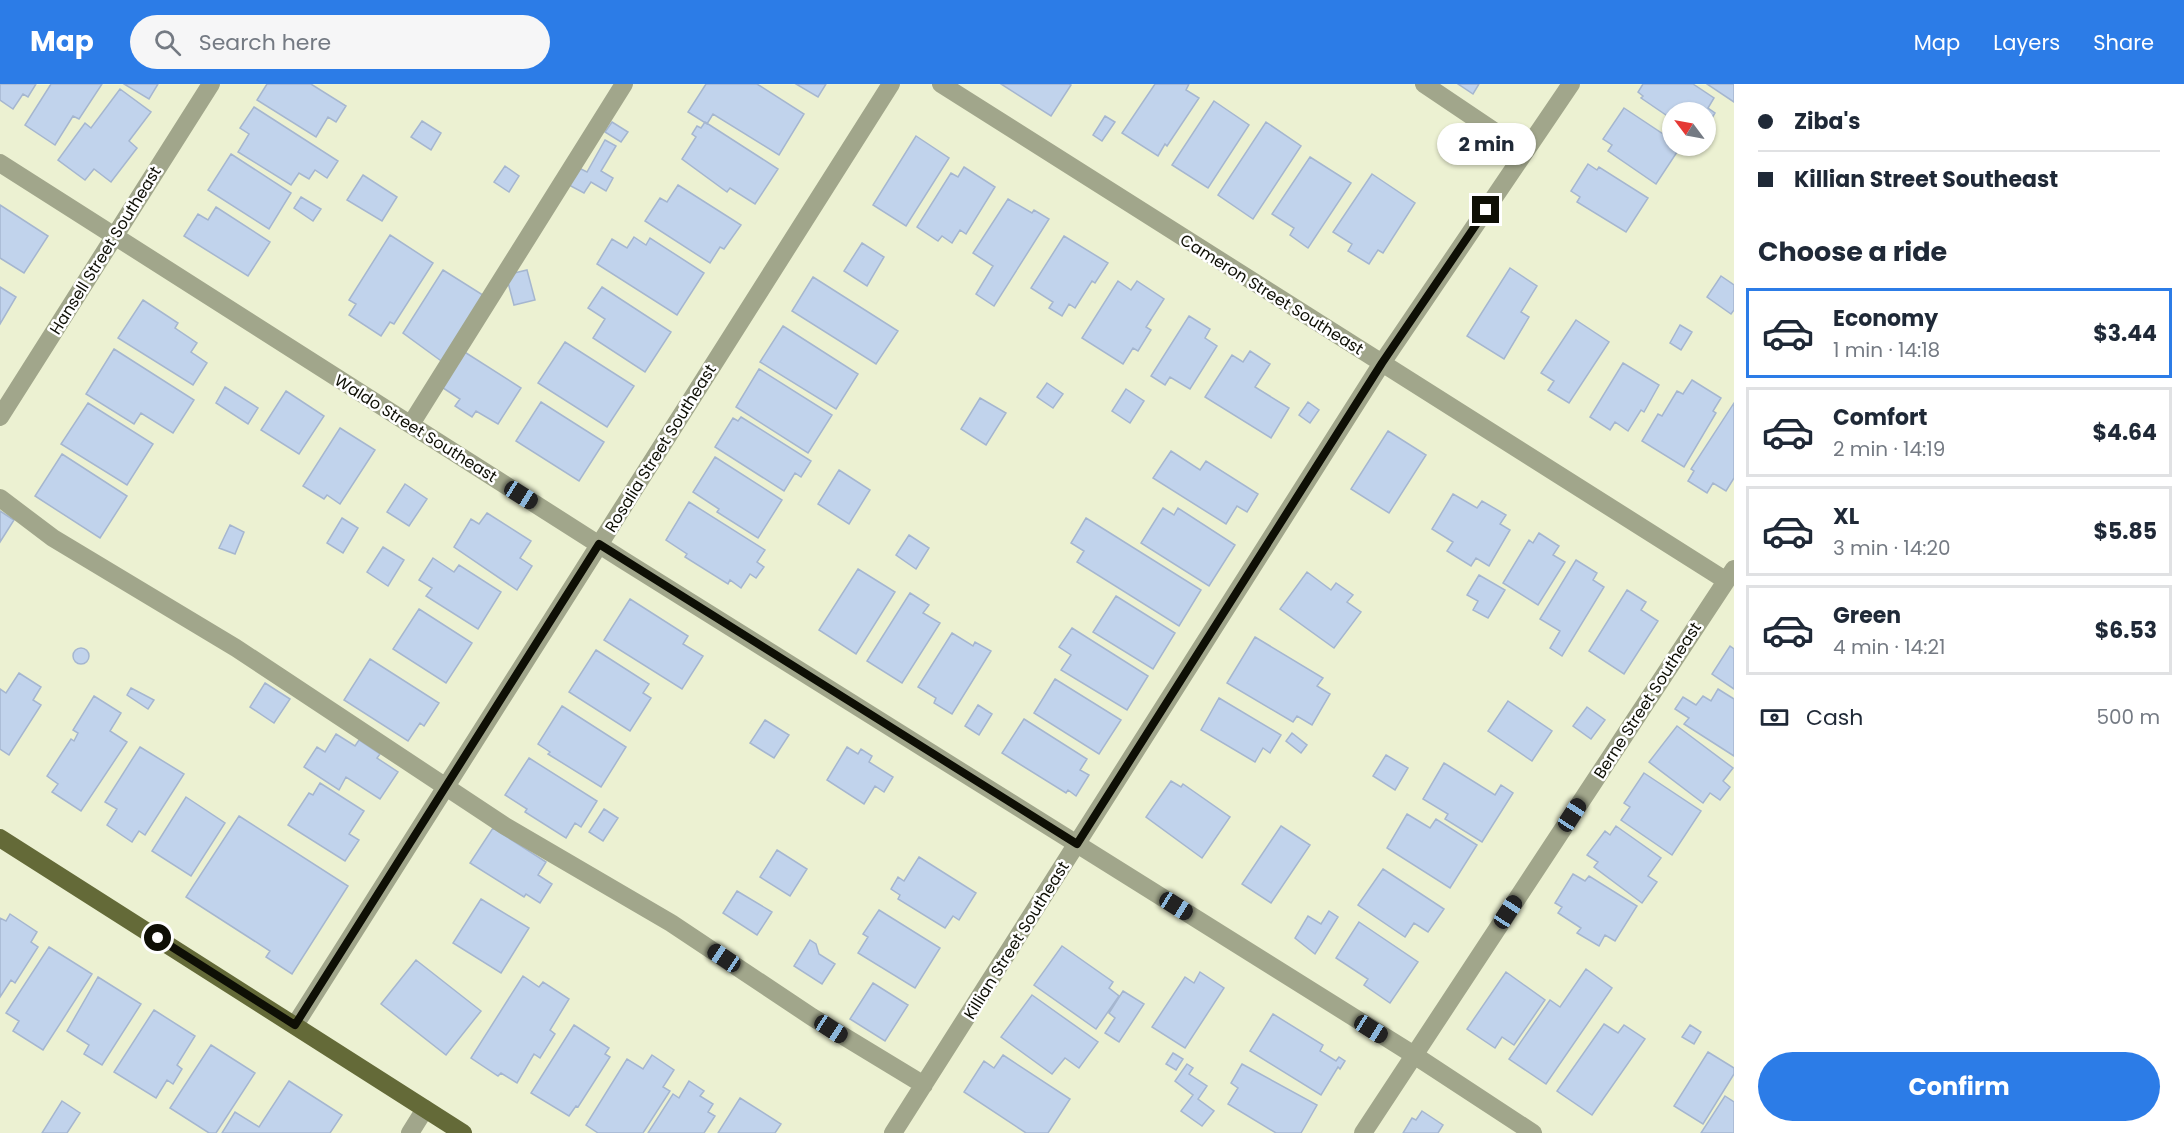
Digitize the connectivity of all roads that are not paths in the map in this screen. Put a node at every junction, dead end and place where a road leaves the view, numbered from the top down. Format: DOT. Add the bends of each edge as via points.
graph roads {
  1 [pos="211,84"];
  2 [pos="624,84"];
  3 [pos="891,84"];
  4 [pos="941,84"];
  5 [pos="1424,84"];
  6 [pos="1571,84"];
  7 [pos="1525,152"];
  8 [pos="0,163"];
  9 [pos="115,236"];
  10 [pos="1382,363"];
  11 [pos="0,417"];
  12 [pos="411,424"];
  13 [pos="0,498"];
  14 [pos="599,544"];
  15 [pos="1730,575"];
  16 [pos="446,786"];
  17 [pos="0,838"];
  18 [pos="1077,844"];
  19 [pos="295,1025"];
  20 [pos="1414,1055"];
  21 [pos="924,1085"];
  22 [pos="425,1109"];
  23 [pos="410,1133"];
  24 [pos="463,1133"];
  25 [pos="893,1133"];
  26 [pos="1363,1133"];
  27 [pos="1533,1133"];
  1 -- 9 [label="street, Hansell Street Southeast"];
  2 -- 12 [label="street"];
  3 -- 14 [label="street, Rosalia Street Southeast"];
  4 -- 10 [label="street, Cameron Street Southeast"];
  5 -- 7 [label="street"];
  6 -- 7 [label="street, Killian Street Southeast"];
  7 -- 10 [label="street, Killian Street Southeast"];
  8 -- 9 [label="street, Waldo Street Southeast"];
  9 -- 11 [label="street, Hansell Street Southeast"];
  9 -- 12 [label="street, Waldo Street Southeast"];
  10 -- 15 [label="street, Cameron Street Southeast"];
  10 -- 18 [label="street, Killian Street Southeast"];
  12 -- 14 [label="street, Waldo Street Southeast"];
  13 -- 16 [label="street" via="53,537 236,648"];
  14 -- 16 [label="street, Rosalia Street Southeast"];
  14 -- 18 [label="street, Waldo Street Southeast"];
  15 -- 20 [label="street, Berne Street Southeast"];
  16 -- 19 [label="street, Rosalia Street Southeast"];
  16 -- 21 [label="street" via="505,826 671,923 841,1036"];
  17 -- 19 [label="main road"];
  18 -- 20 [label="street, Waldo Street Southeast"];
  18 -- 21 [label="street, Killian Street Southeast"];
  19 -- 22 [label="main road"];
  20 -- 26 [label="street, Berne Street Southeast"];
  20 -- 27 [label="street, Waldo Street Southeast"];
  21 -- 25 [label="street, Killian Street Southeast"];
  22 -- 23 [label="street"];
  22 -- 24 [label="main road"];
}
